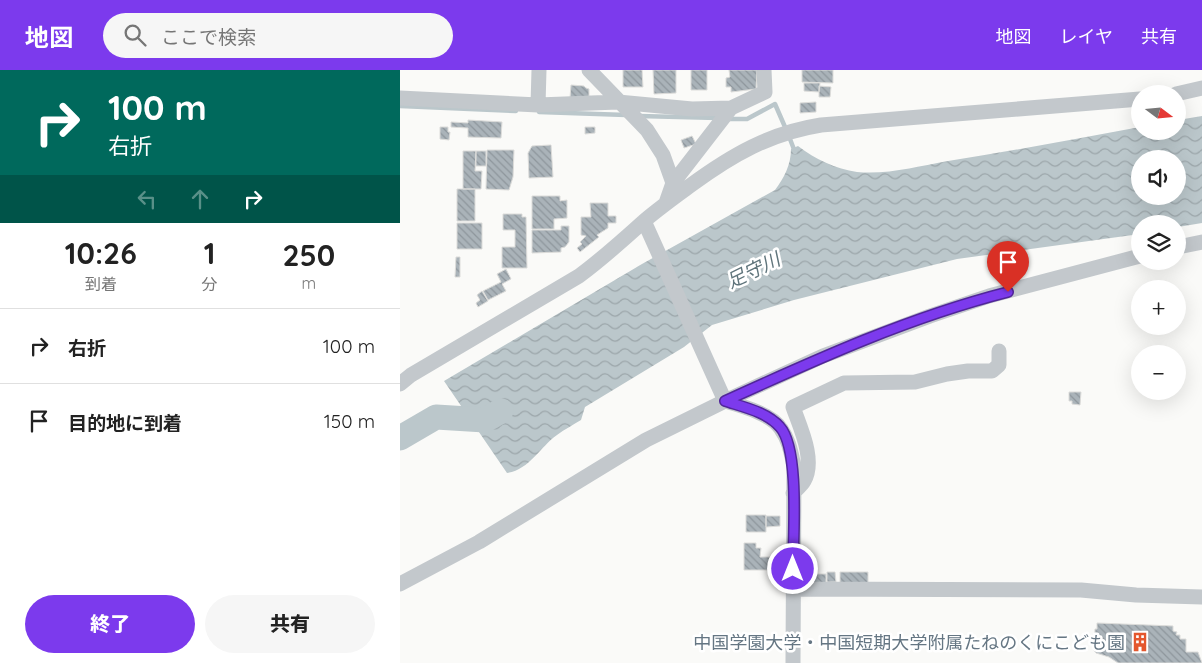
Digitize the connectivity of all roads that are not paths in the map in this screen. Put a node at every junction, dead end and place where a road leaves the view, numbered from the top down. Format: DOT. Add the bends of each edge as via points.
graph roads {
  1 [pos="539,70"];
  2 [pos="589,70"];
  3 [pos="764,70"];
  4 [pos="1202,88"];
  5 [pos="1186,92"];
  6 [pos="400,98"];
  7 [pos="1131,100"];
  8 [pos="621,104"];
  9 [pos="538,105"];
  10 [pos="726,114"];
  11 [pos="673,183"];
  12 [pos="666,203"];
  13 [pos="646,225"];
  14 [pos="1202,242"];
  15 [pos="1186,246"];
  16 [pos="1131,258"];
  17 [pos="999,351"];
  18 [pos="400,384"];
  19 [pos="724,398"];
  20 [pos="794,493"];
  21 [pos="400,584"];
  22 [pos="793,588"];
  23 [pos="1202,597"];
  24 [pos="793,663"];
  1 -- 9 [label="street"];
  2 -- 8 [label="street"];
  3 -- 10 [label="street" via="765,92"];
  4 -- 5 [label="street"];
  6 -- 9 [label="street"];
  7 -- 12 [label="street" via="802,128 747,148"];
  8 -- 9 [label="street"];
  8 -- 10 [label="street"];
  8 -- 11 [label="street" via="655,142"];
  10 -- 11 [label="street"];
  11 -- 12 [label="street"];
  12 -- 13 [label="street"];
  13 -- 18 [label="street" via="579,276"];
  13 -- 19 [label="street"];
  14 -- 15 [label="street"];
  16 -- 19 [label="street" via="989,296 930,316"];
  17 -- 20 [label="street" via="999,366 992,371 954,373 915,382 844,383 793,407 807,444 808,465 805,480"];
  19 -- 20 [label="street" via="765,416 781,427 794,466"];
  19 -- 21 [label="street" via="646,440 479,542"];
  20 -- 22 [label="street"];
  22 -- 23 [label="street" via="1081,590"];
  22 -- 24 [label="street"];
}
